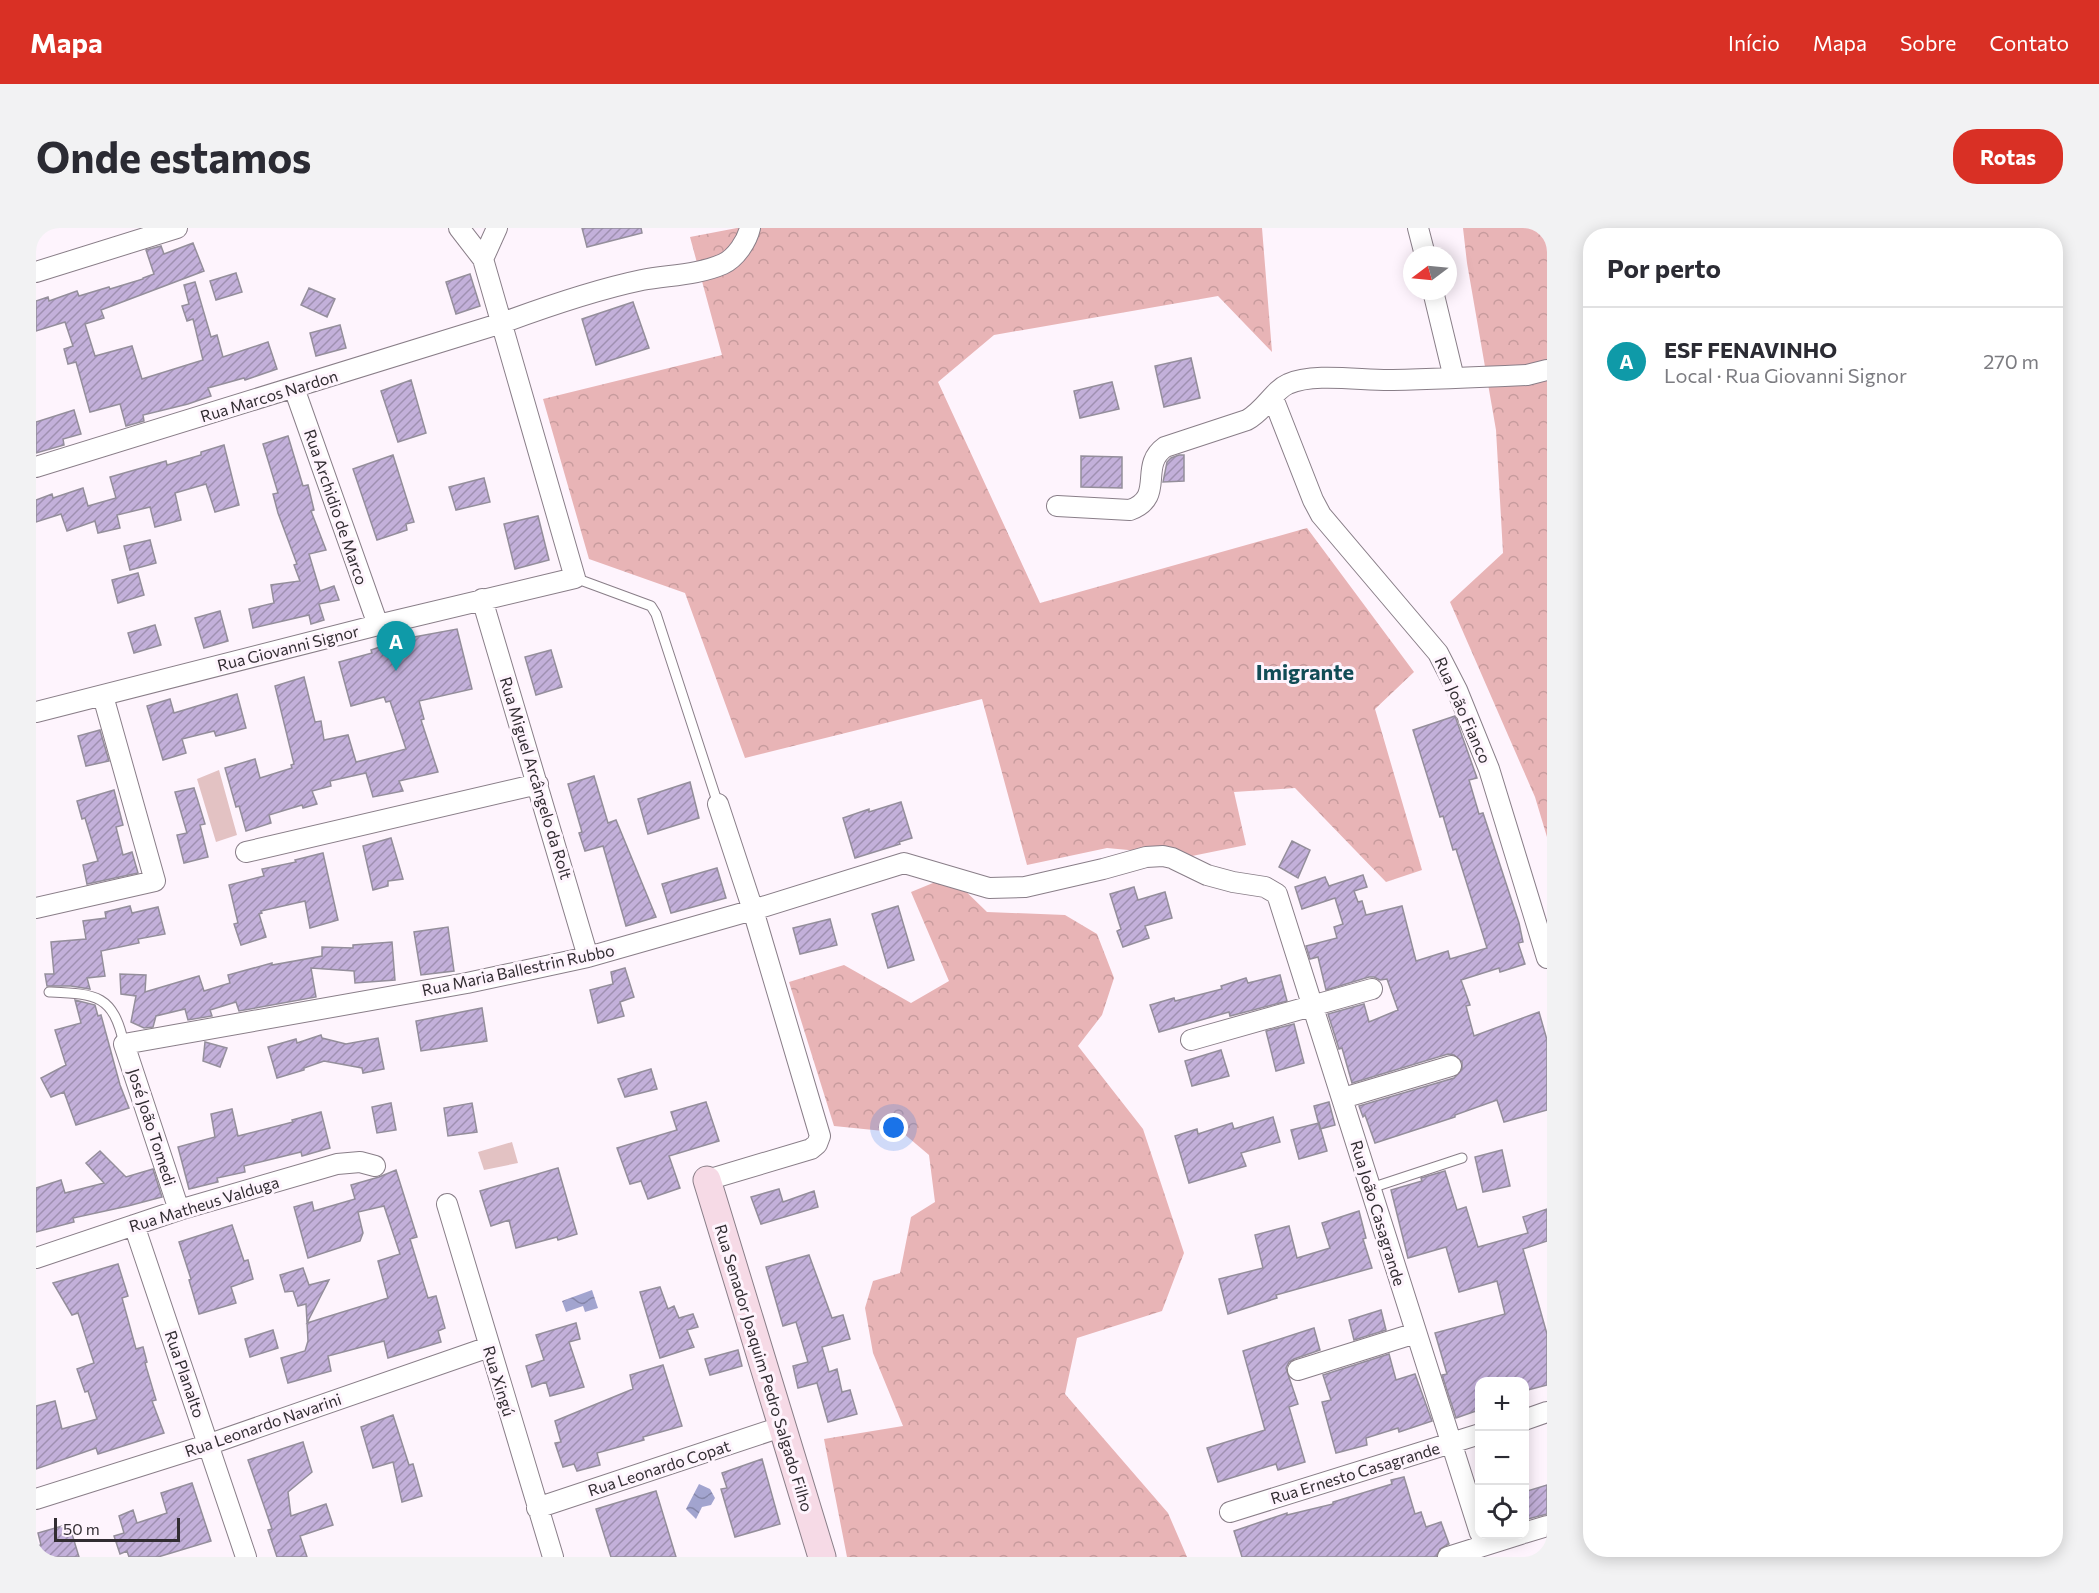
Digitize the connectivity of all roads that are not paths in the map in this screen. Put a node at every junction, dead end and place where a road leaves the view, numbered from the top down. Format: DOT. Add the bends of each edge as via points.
graph roads {
  1 [pos="177,228"];
  2 [pos="459,228"];
  3 [pos="497,228"];
  4 [pos="750,228"];
  5 [pos="1418,228"];
  6 [pos="1423,246"];
  7 [pos="483,259"];
  8 [pos="36,272"];
  9 [pos="1435,300"];
  10 [pos="502,323"];
  11 [pos="1547,370"];
  12 [pos="1454,378"];
  13 [pos="294,388"];
  14 [pos="1273,398"];
  15 [pos="36,467"];
  16 [pos="1057,506"];
  17 [pos="575,578"];
  18 [pos="482,599"];
  19 [pos="378,625"];
  20 [pos="103,696"];
  21 [pos="36,712"];
  22 [pos="538,784"];
  23 [pos="717,804"];
  24 [pos="246,852"];
  25 [pos="1277,894"];
  26 [pos="36,908"];
  27 [pos="753,910"];
  28 [pos="588,957"];
  29 [pos="1547,958"];
  30 [pos="1372,989"];
  31 [pos="49,992"];
  32 [pos="1313,1006"];
  33 [pos="1191,1040"];
  34 [pos="124,1044"];
  35 [pos="1451,1066"];
  36 [pos="1343,1098"];
  37 [pos="1462,1158"];
  38 [pos="375,1166"];
  39 [pos="707,1180"];
  40 [pos="1371,1188"];
  41 [pos="447,1204"];
  42 [pos="179,1210"];
  43 [pos="134,1225"];
  44 [pos="36,1258"];
  45 [pos="1416,1333"];
  46 [pos="489,1347"];
  47 [pos="1298,1370"];
  48 [pos="1547,1412"];
  49 [pos="1529,1418"];
  50 [pos="782,1428"];
  51 [pos="1475,1435"];
  52 [pos="1452,1443"];
  53 [pos="210,1444"];
  54 [pos="36,1499"];
  55 [pos="537,1508"];
  56 [pos="1230,1512"];
  57 [pos="1547,1526"];
  58 [pos="1529,1532"];
  59 [pos="1500,1539"];
  60 [pos="1482,1543"];
  61 [pos="246,1557"];
  62 [pos="553,1557"];
  63 [pos="822,1557"];
  64 [pos="1448,1557"];
  1 -- 8 [label="street"];
  2 -- 7 [label="street"];
  3 -- 7 [label="street"];
  4 -- 10 [label="street, Rua Marcos Nardon" via="740,249 725,263 591,292"];
  5 -- 6 [label="street"];
  7 -- 10 [label="street"];
  9 -- 12 [label="street"];
  10 -- 13 [label="street, Rua Marcos Nardon"];
  10 -- 17 [label="street"];
  11 -- 12 [label="street" via="1527,375"];
  12 -- 14 [label="street" via="1307,378 1288,384"];
  13 -- 15 [label="street, Rua Marcos Nardon"];
  13 -- 19 [label="street, Rua Archidio de Marco"];
  14 -- 16 [label="street" via="1247,420 1158,452 1149,497 1137,507 1130,510"];
  14 -- 29 [label="street, Rua João Fianco" via="1321,514 1438,653 1457,690 1489,770"];
  17 -- 18 [label="street, Rua Giovanni Signor"];
  17 -- 23 [label="lane" via="651,606"];
  18 -- 19 [label="street, Rua Giovanni Signor"];
  18 -- 22 [label="street, Rua Miguel Arcângelo da Rolt"];
  19 -- 20 [label="street, Rua Giovanni Signor"];
  20 -- 21 [label="street, Rua Giovanni Signor"];
  20 -- 26 [label="street" via="155,881"];
  22 -- 24 [label="street"];
  22 -- 28 [label="street, Rua Miguel Arcângelo da Rolt"];
  23 -- 27 [label="street"];
  25 -- 27 [label="street, Rua Maria Ballestrin Rubbo" via="1265,886 1207,875 1163,856 1025,887 998,888 904,862"];
  25 -- 32 [label="street, Rua João Casagrande"];
  27 -- 28 [label="street, Rua Maria Ballestrin Rubbo"];
  27 -- 39 [label="street" via="820,1136 811,1149"];
  28 -- 34 [label="street, Rua Maria Ballestrin Rubbo" via="467,983"];
  30 -- 32 [label="street"];
  31 -- 34 [label="lane" via="98,998 120,1024"];
  32 -- 33 [label="street"];
  32 -- 36 [label="street, Rua João Casagrande"];
  34 -- 42 [label="street, José João Tomedi"];
  35 -- 36 [label="street"];
  36 -- 40 [label="street, Rua João Casagrande"];
  37 -- 40 [label="lane"];
  38 -- 42 [label="street, Rua Matheus Valduga" via="360,1162 338,1164"];
  39 -- 50 [label="street, Rua Senador Joaquim Pedro Salgado Filho"];
  40 -- 45 [label="street, Rua João Casagrande"];
  41 -- 46 [label="street, Rua Xingú"];
  42 -- 43 [label="street, Rua Matheus Valduga"];
  43 -- 44 [label="street, Rua Matheus Valduga"];
  43 -- 53 [label="street, Rua Planalto"];
  45 -- 47 [label="street"];
  45 -- 52 [label="street, Rua João Casagrande"];
  46 -- 53 [label="street, Rua Leonardo Navarini"];
  46 -- 55 [label="street, Rua Xingú"];
  48 -- 49 [label="street"];
  50 -- 55 [label="street, Rua Leonardo Copat"];
  50 -- 63 [label="street, Rua Senador Joaquim Pedro Salgado Filho"];
  51 -- 52 [label="street, Rua Ernesto Casagrande"];
  52 -- 56 [label="street, Rua Ernesto Casagrande"];
  52 -- 60 [label="street, Rua João Casagrande"];
  53 -- 54 [label="street, Rua Leonardo Navarini"];
  53 -- 61 [label="street, Rua Planalto"];
  55 -- 62 [label="street, Rua Xingú"];
  57 -- 58 [label="street"];
  59 -- 60 [label="street"];
  60 -- 64 [label="street"];
}
